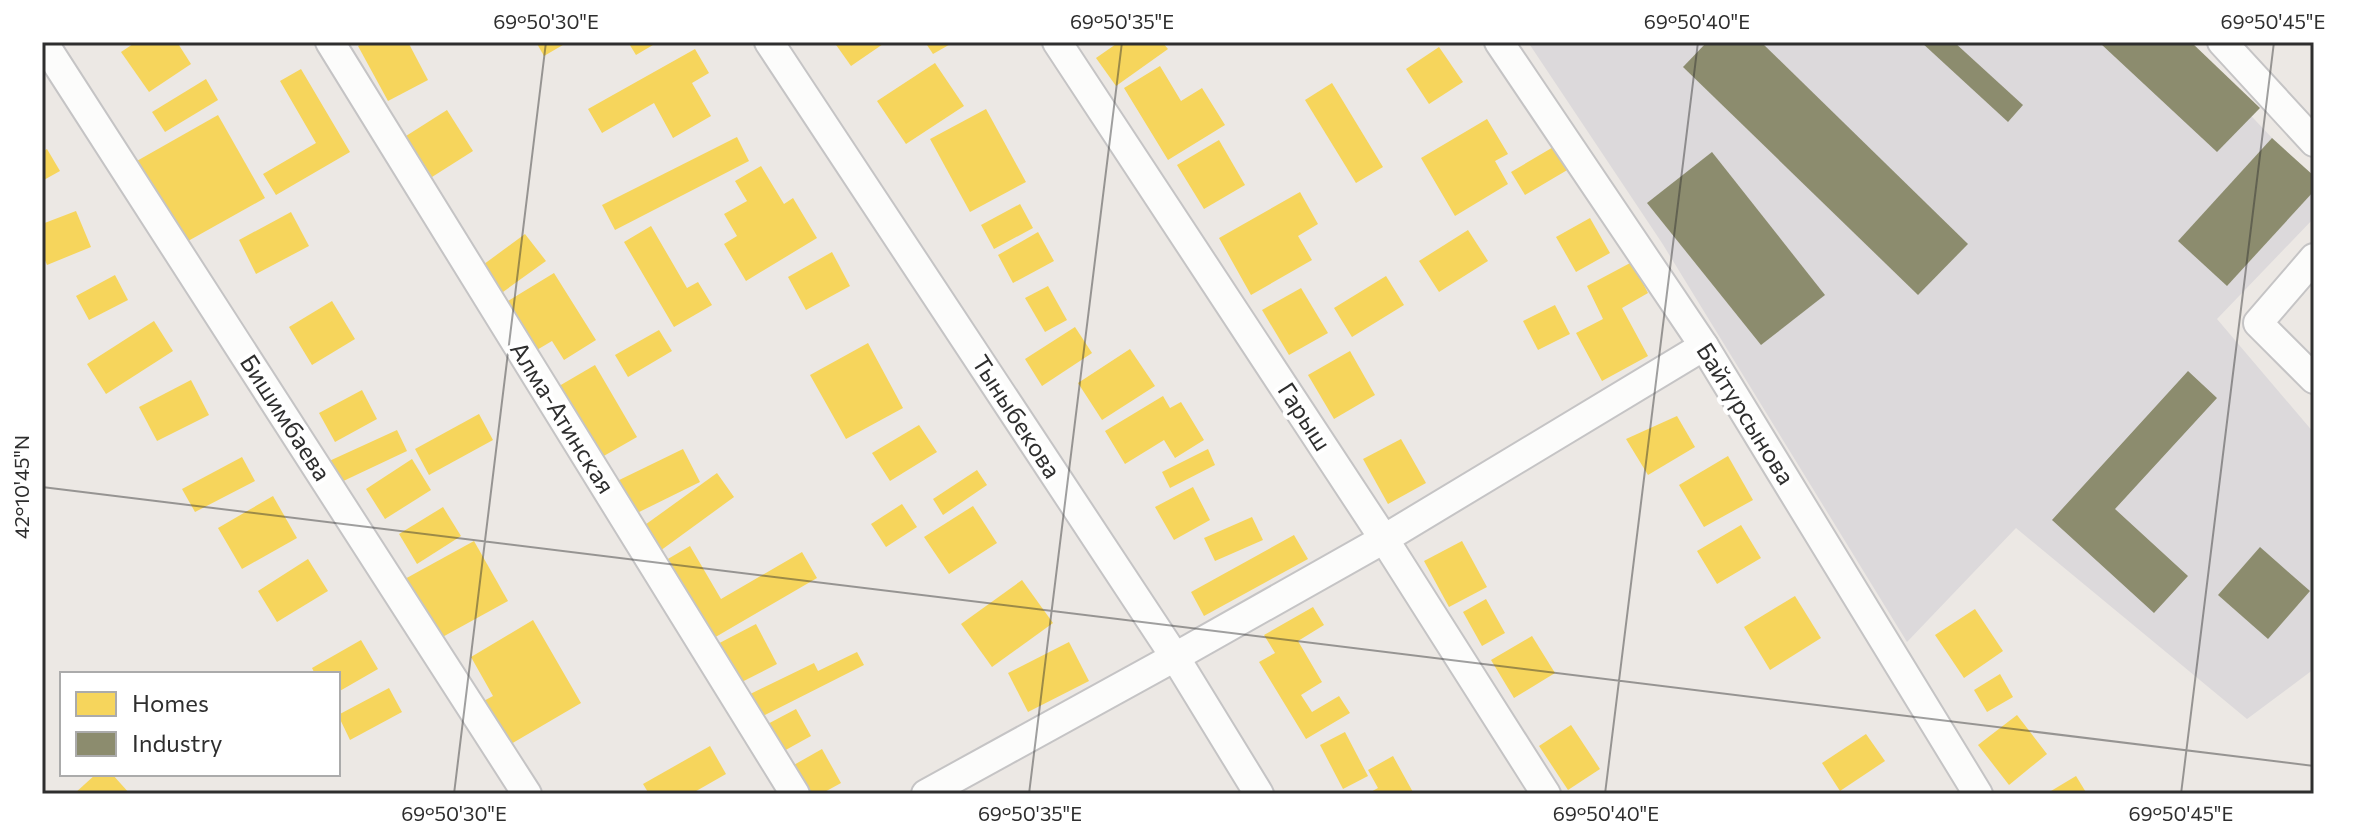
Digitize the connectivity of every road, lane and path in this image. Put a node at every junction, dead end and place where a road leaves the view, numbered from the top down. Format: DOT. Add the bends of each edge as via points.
graph roads {
  1 [pos="43,42"];
  2 [pos="330,42"];
  3 [pos="769,42"];
  4 [pos="1057,42"];
  5 [pos="1499,42"];
  6 [pos="2222,42"];
  7 [pos="2314,142"];
  8 [pos="2314,258"];
  9 [pos="1704,346"];
  10 [pos="2314,379"];
  11 [pos="1384,539"];
  12 [pos="1175,657"];
  13 [pos="527,794"];
  14 [pos="795,794"];
  15 [pos="926,794"];
  16 [pos="1259,794"];
  17 [pos="1546,794"];
  18 [pos="1978,794"];
  1 -- 13 [label="street, Бишимбаева"];
  2 -- 14 [label="street, Алма-Атинская"];
  3 -- 12 [label="street, Тыныбекова"];
  4 -- 11 [label="street, Гарыш"];
  5 -- 9 [label="street, Байтурсынова"];
  6 -- 7 [label="street"];
  8 -- 10 [label="street" via="2258,323"];
  9 -- 11 [label="street"];
  9 -- 18 [label="street, Байтурсынова"];
  11 -- 12 [label="street"];
  11 -- 17 [label="street, Гарыш"];
  12 -- 15 [label="street"];
  12 -- 16 [label="street, Тыныбекова"];
}
